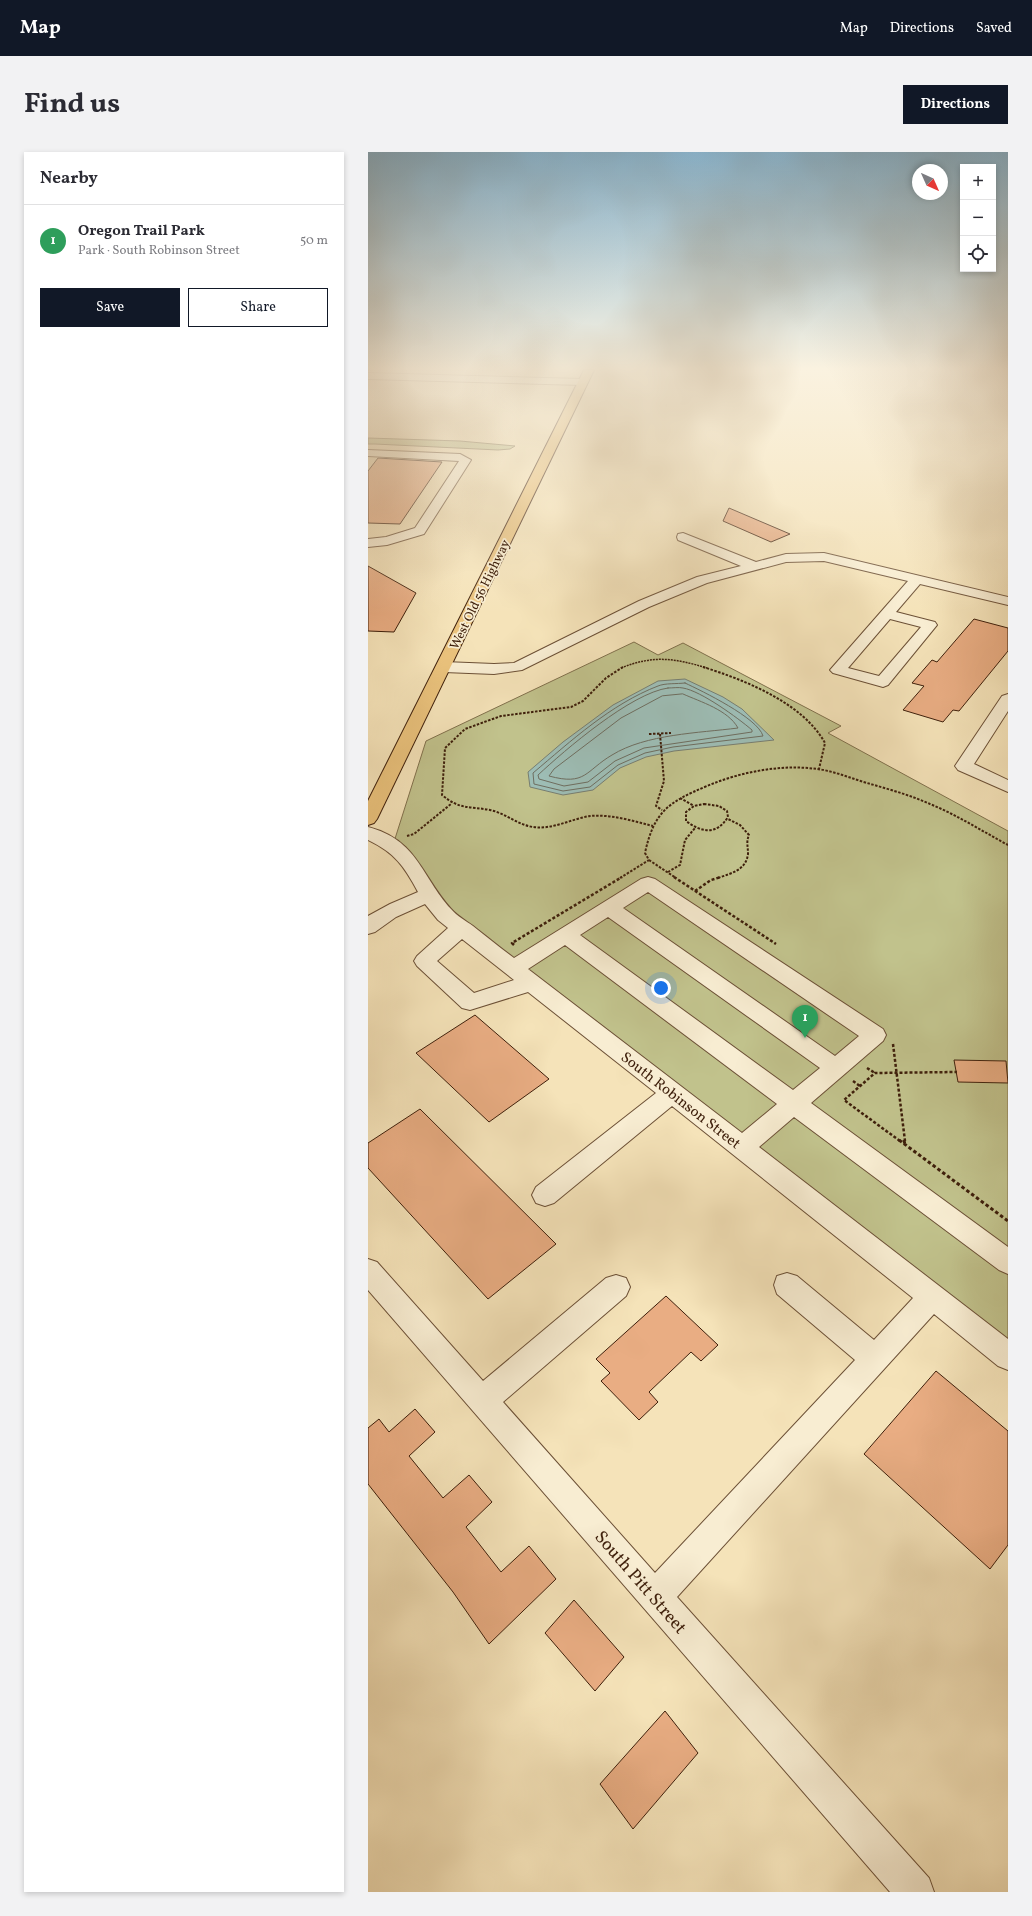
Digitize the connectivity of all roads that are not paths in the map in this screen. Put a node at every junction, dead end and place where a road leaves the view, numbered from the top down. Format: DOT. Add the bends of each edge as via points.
graph roads {
  1 [pos="549,451"];
  2 [pos="368,453"];
  3 [pos="683,538"];
  4 [pos="368,543"];
  5 [pos="754,566"];
  6 [pos="917,579"];
  7 [pos="1008,601"];
  8 [pos="886,614"];
  9 [pos="444,667"];
  10 [pos="1008,699"];
  11 [pos="1008,787"];
  12 [pos="368,819"];
  13 [pos="368,833"];
  14 [pos="429,895"];
  15 [pos="609,908"];
  16 [pos="368,927"];
  17 [pos="461,928"];
  18 [pos="566,935"];
  19 [pos="513,969"];
  20 [pos="531,983"];
  21 [pos="836,1068"];
  22 [pos="672,1093"];
  23 [pos="794,1104"];
  24 [pos="741,1148"];
  25 [pos="545,1195"];
  26 [pos="1008,1262"];
  27 [pos="368,1271"];
  28 [pos="787,1285"];
  29 [pos="616,1287"];
  30 [pos="932,1296"];
  31 [pos="1008,1356"];
  32 [pos="875,1358"];
  33 [pos="482,1401"];
  34 [pos="654,1597"];
  35 [pos="914,1892"];
  1 -- 9 [label="main road, West Old 56 Highway"];
  2 -- 4 [label="street" via="460,456 465,460 420,531 388,541"];
  3 -- 5 [label="street"];
  5 -- 6 [label="street" via="786,558 813,556"];
  5 -- 9 [label="street" via="680,588 517,667"];
  6 -- 7 [label="street"];
  6 -- 8 [label="street"];
  8 -- 8 [label="street" via="874,628 838,670 883,682 930,625"];
  9 -- 12 [label="main road, West Old 56 Highway"];
  10 -- 11 [label="street" via="964,766"];
  13 -- 14 [label="street, South Robinson Street" via="393,845 401,852 418,874"];
  14 -- 16 [label="street" via="397,908"];
  14 -- 17 [label="street, South Robinson Street" via="445,915"];
  15 -- 18 [label="street"];
  15 -- 21 [label="street"];
  15 -- 21 [label="street" via="648,883 875,1035"];
  17 -- 19 [label="street, South Robinson Street"];
  17 -- 20 [label="street" via="424,961 470,1002"];
  18 -- 19 [label="street"];
  18 -- 23 [label="street"];
  19 -- 20 [label="street, South Robinson Street"];
  20 -- 22 [label="street, South Robinson Street"];
  21 -- 23 [label="street"];
  22 -- 24 [label="street, South Robinson Street"];
  22 -- 25 [label="street"];
  23 -- 24 [label="street"];
  23 -- 26 [label="street"];
  24 -- 30 [label="street, South Robinson Street"];
  27 -- 33 [label="street, South Pitt Street"];
  28 -- 32 [label="street"];
  29 -- 33 [label="street"];
  30 -- 31 [label="street, South Robinson Street"];
  30 -- 32 [label="street"];
  32 -- 34 [label="street"];
  33 -- 34 [label="street, South Pitt Street"];
  34 -- 35 [label="street, South Pitt Street"];
}
